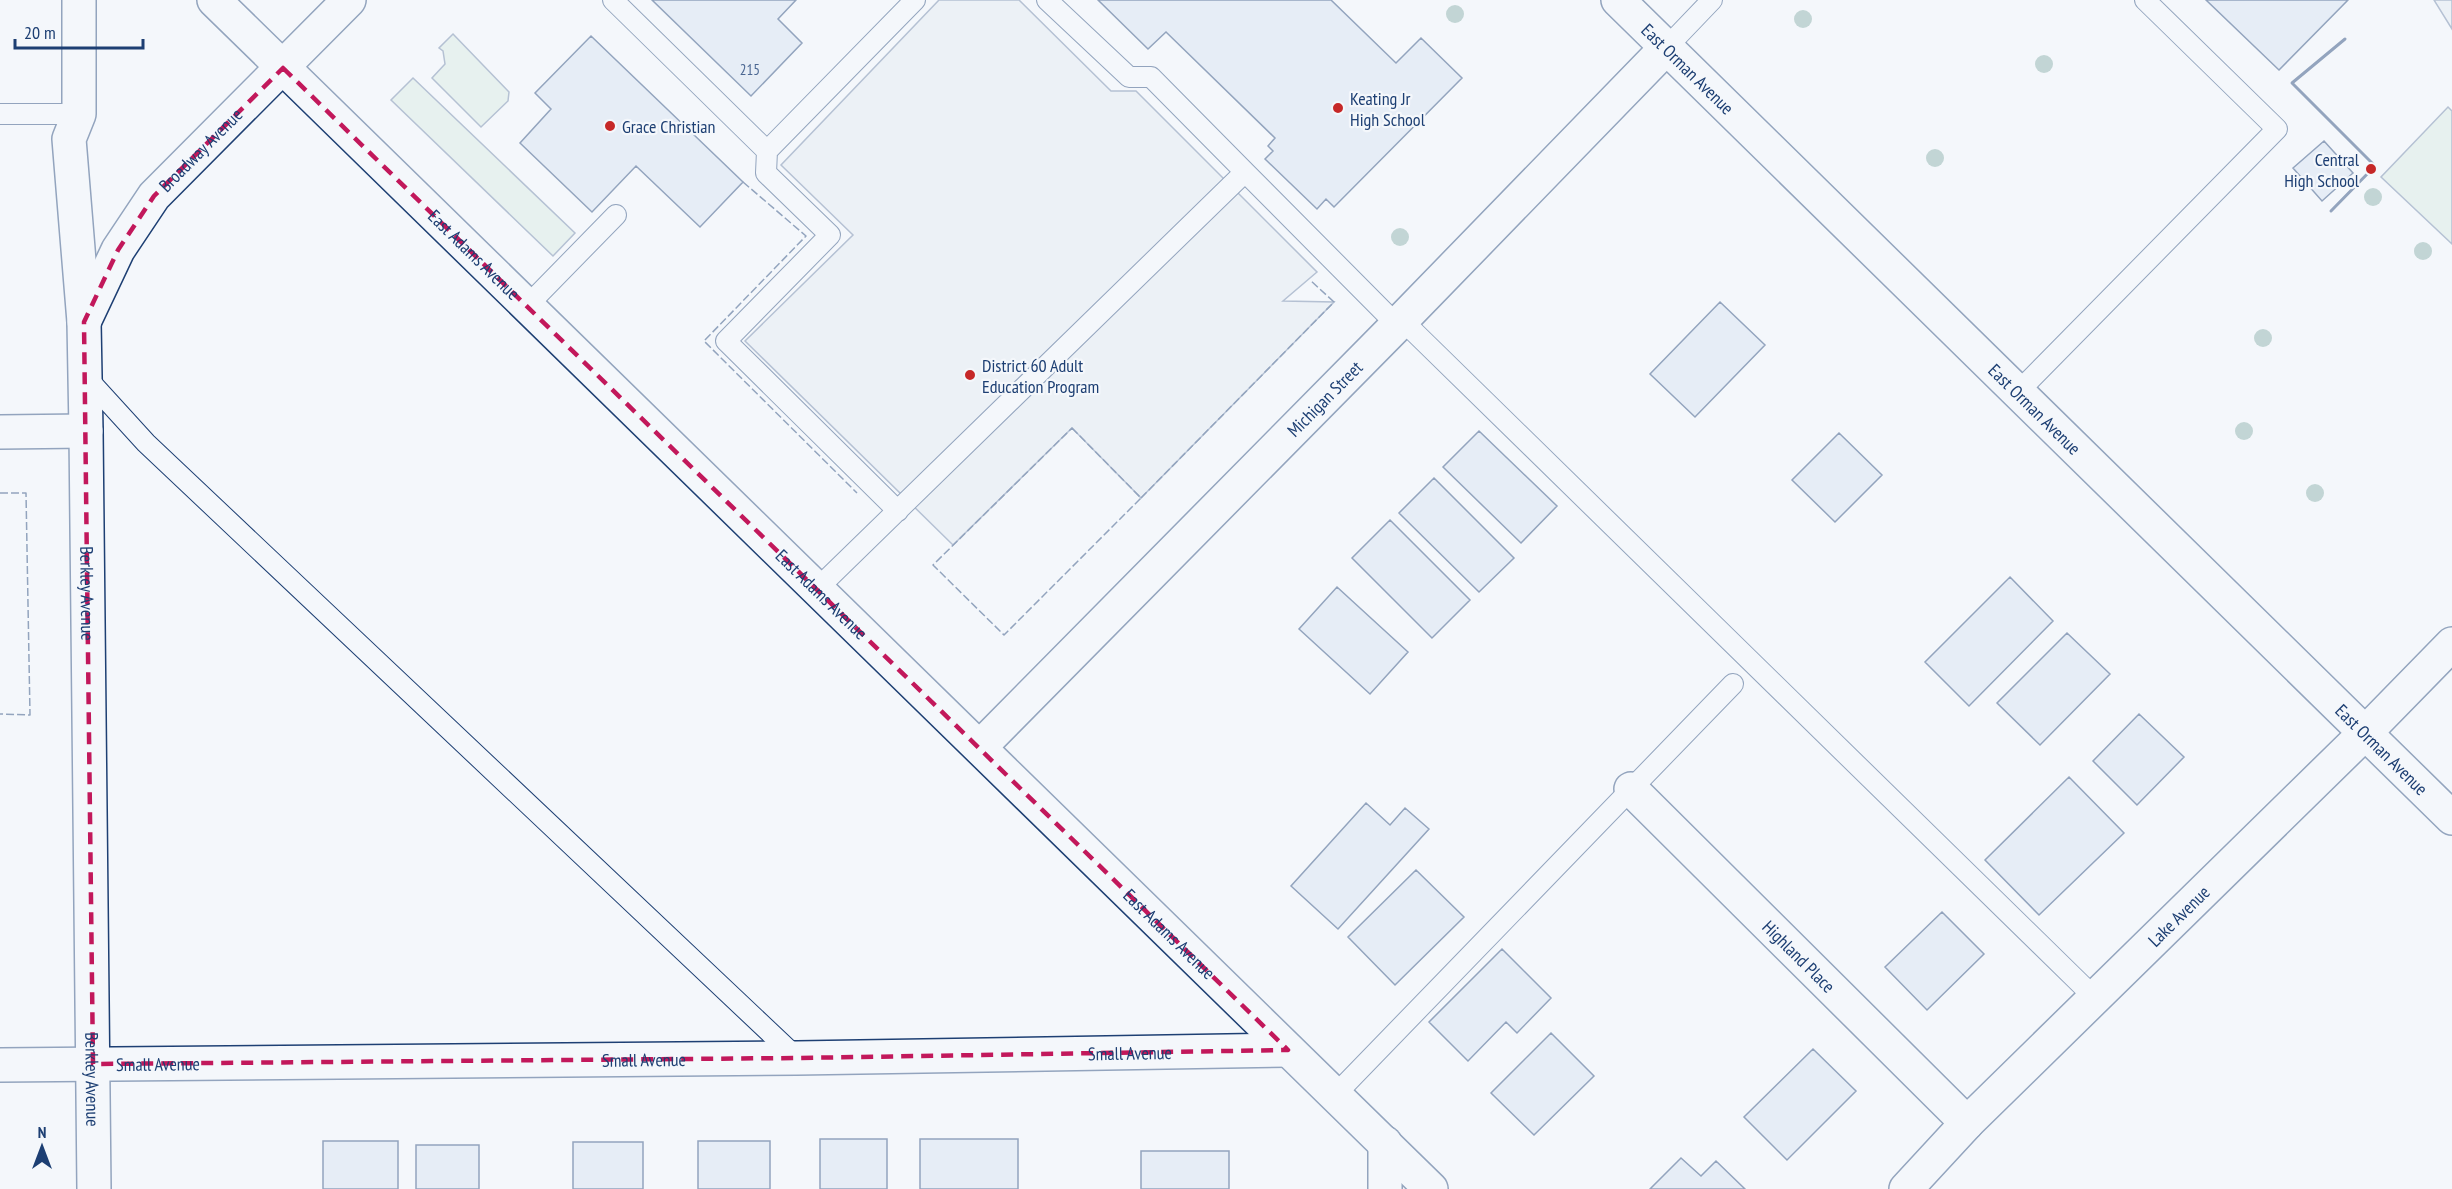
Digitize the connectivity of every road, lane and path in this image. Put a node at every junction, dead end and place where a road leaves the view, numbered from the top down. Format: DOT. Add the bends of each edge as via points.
graph roads {
  1 [pos="79,0"];
  2 [pos="214,0"];
  3 [pos="349,0"];
  4 [pos="613,0"];
  5 [pos="915,0"];
  6 [pos="1047,0"];
  7 [pos="1618,0"];
  8 [pos="1712,0"];
  9 [pos="2145,0"];
  10 [pos="1667,47"];
  11 [pos="283,68"];
  12 [pos="0,114"];
  13 [pos="79,114"];
  14 [pos="767,151"];
  15 [pos="1245,172"];
  16 [pos="616,215"];
  17 [pos="527,306"];
  18 [pos="84,322"];
  19 [pos="1399,322"];
  20 [pos="84,375"];
  21 [pos="2018,392"];
  22 [pos="86,431"];
  23 [pos="0,432"];
  24 [pos="898,511"];
  25 [pos="818,588"];
  26 [pos="2452,644"];
  27 [pos="1732,684"];
  28 [pos="2365,733"];
  29 [pos="980,747"];
  30 [pos="1631,789"];
  31 [pos="2452,818"];
  32 [pos="2095,998"];
  33 [pos="1288,1050"];
  34 [pos="797,1058"];
  35 [pos="93,1064"];
  36 [pos="0,1065"];
  37 [pos="1335,1095"];
  38 [pos="1967,1123"];
  39 [pos="1385,1143"];
  40 [pos="94,1189"];
  41 [pos="1385,1189"];
  42 [pos="1431,1189"];
  43 [pos="1906,1189"];
  1 -- 13 [label="street, Berkley Avenue"];
  2 -- 11 [label="street, East Adams Avenue"];
  3 -- 11 [label="street, Broadway Avenue"];
  4 -- 14 [label="lane"];
  5 -- 14 [label="lane"];
  6 -- 15 [label="lane" via="1129,77 1151,77"];
  7 -- 10 [label="street, East Orman Avenue"];
  8 -- 10 [label="lane"];
  9 -- 21 [label="lane" via="2277,129"];
  10 -- 19 [label="street, Michigan Street"];
  10 -- 21 [label="street, East Orman Avenue"];
  11 -- 17 [label="street, East Adams Avenue"];
  11 -- 18 [label="street, Broadway Avenue" via="153,196 118,250"];
  12 -- 13 [label="lane"];
  13 -- 18 [label="street, Berkley Avenue" via="69,139"];
  14 -- 24 [label="lane" via="766,173 830,235 726,340"];
  15 -- 19 [label="lane"];
  15 -- 24 [label="lane"];
  16 -- 17 [label="lane"];
  17 -- 25 [label="street, East Adams Avenue"];
  18 -- 20 [label="street, Berkley Avenue"];
  19 -- 29 [label="street, Michigan Street"];
  19 -- 32 [label="lane"];
  20 -- 22 [label="street, Berkley Avenue"];
  20 -- 34 [label="lane" via="146,443"];
  21 -- 28 [label="street, East Orman Avenue"];
  22 -- 23 [label="street"];
  22 -- 35 [label="street, Berkley Avenue"];
  24 -- 25 [label="lane"];
  25 -- 29 [label="street, East Adams Avenue"];
  26 -- 28 [label="street, Lake Avenue"];
  27 -- 30 [label="lane"];
  28 -- 31 [label="street, East Orman Avenue"];
  28 -- 32 [label="street, Lake Avenue"];
  29 -- 33 [label="street, East Adams Avenue"];
  30 -- 37 [label="lane"];
  30 -- 38 [label="street, Highland Place"];
  32 -- 38 [label="street, Lake Avenue"];
  33 -- 34 [label="street, Small Avenue"];
  33 -- 37 [label="street, East Adams Avenue"];
  34 -- 35 [label="street, Small Avenue"];
  35 -- 36 [label="street, Small Avenue"];
  35 -- 40 [label="street, Berkley Avenue"];
  37 -- 39 [label="street, East Adams Avenue"];
  38 -- 43 [label="street, Lake Avenue"];
  39 -- 41 [label="street"];
  39 -- 42 [label="street, East Adams Avenue"];
}
